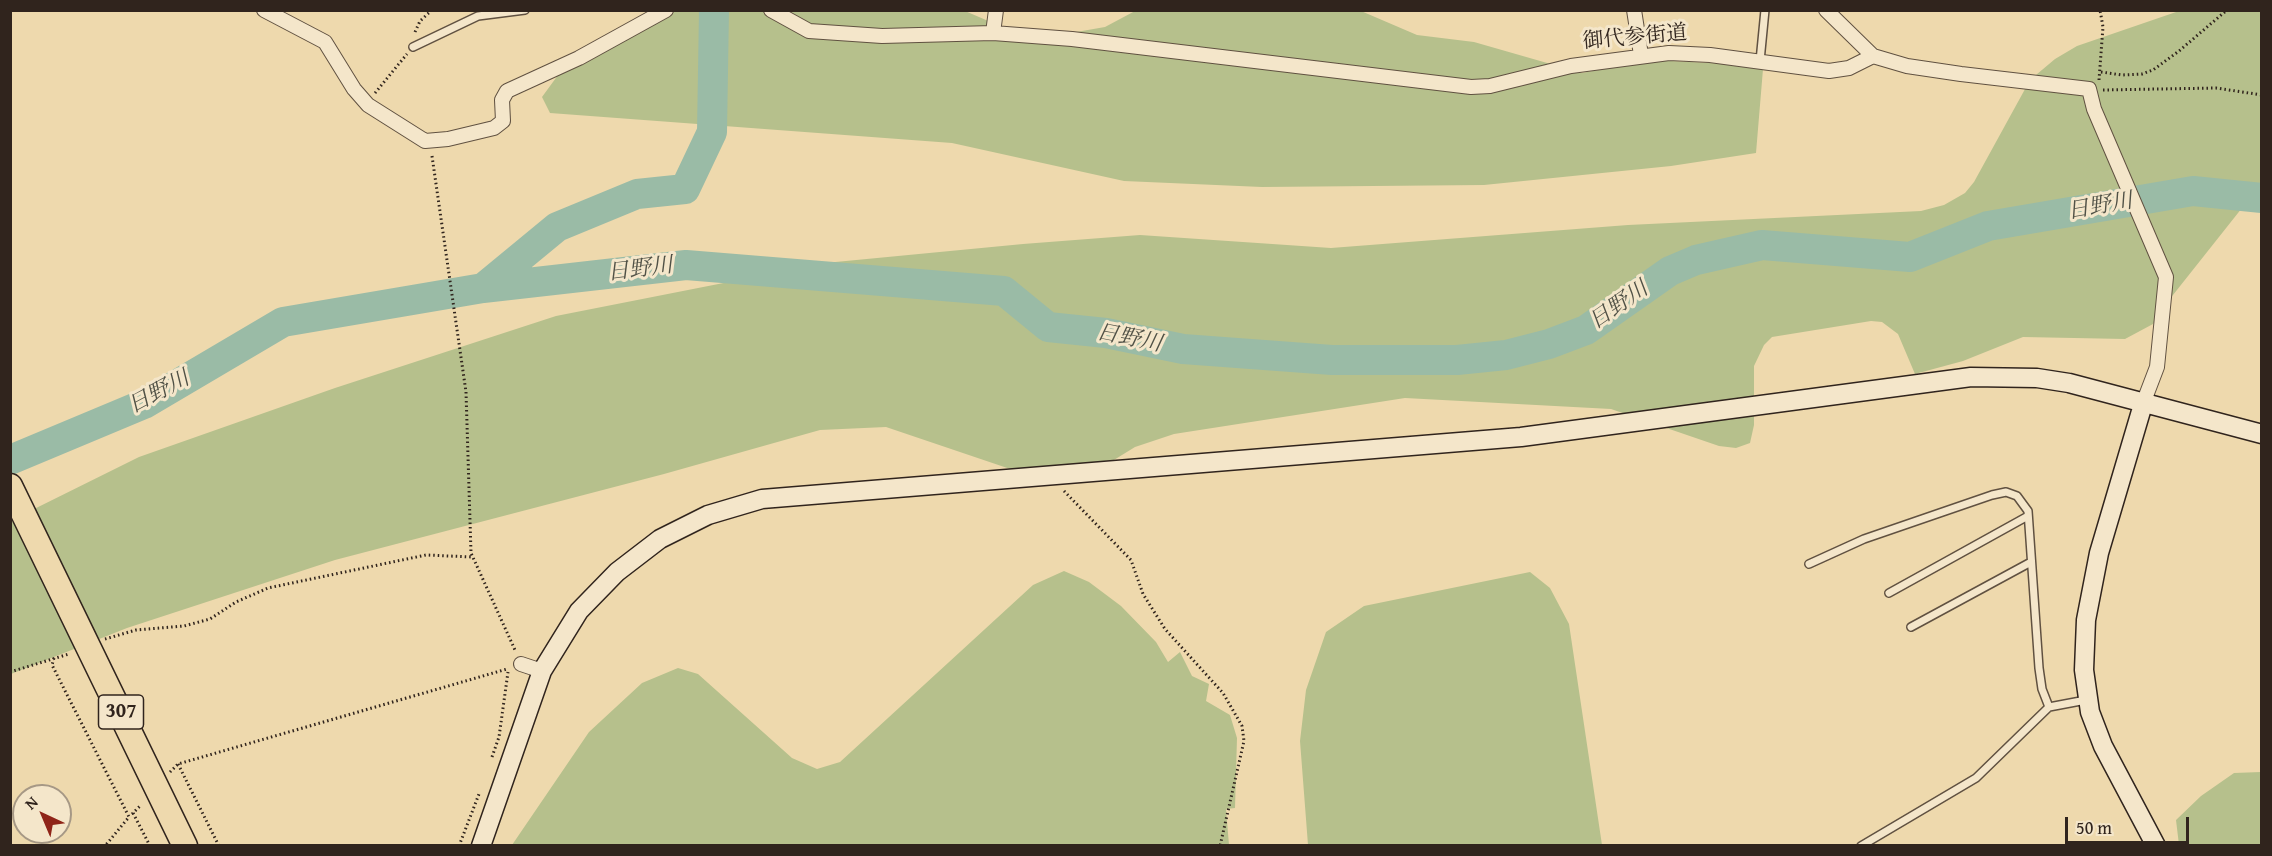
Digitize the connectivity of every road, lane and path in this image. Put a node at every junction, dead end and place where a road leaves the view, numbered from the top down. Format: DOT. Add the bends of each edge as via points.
graph roads {
  1 [pos="264,10"];
  2 [pos="432,10"];
  3 [pos="525,10"];
  4 [pos="666,10"];
  5 [pos="771,10"];
  6 [pos="996,10"];
  7 [pos="1634,10"];
  8 [pos="1765,10"];
  9 [pos="1826,10"];
  10 [pos="2100,10"];
  11 [pos="2227,10"];
  12 [pos="993,33"];
  13 [pos="413,47"];
  14 [pos="1641,55"];
  15 [pos="1873,56"];
  16 [pos="1761,61"];
  17 [pos="2101,72"];
  18 [pos="2262,95"];
  19 [pos="368,105"];
  20 [pos="425,141"];
  21 [pos="2144,401"];
  22 [pos="2262,434"];
  23 [pos="1048,475"];
  24 [pos="10,486"];
  25 [pos="2028,516"];
  26 [pos="473,557"];
  27 [pos="2031,562"];
  28 [pos="1809,564"];
  29 [pos="1889,593"];
  30 [pos="1911,627"];
  31 [pos="105,639"];
  32 [pos="76,651"];
  33 [pos="54,658"];
  34 [pos="515,666"];
  35 [pos="542,671"];
  36 [pos="10,672"];
  37 [pos="2088,699"];
  38 [pos="2049,707"];
  39 [pos="178,764"];
  40 [pos="489,766"];
  41 [pos="169,773"];
  42 [pos="483,785"];
  43 [pos="141,805"];
  44 [pos="133,813"];
  45 [pos="129,817"];
  46 [pos="105,846"];
  47 [pos="150,846"];
  48 [pos="185,846"];
  49 [pos="219,846"];
  50 [pos="459,846"];
  51 [pos="481,846"];
  52 [pos="1220,846"];
  53 [pos="1861,846"];
  54 [pos="2156,846"];
  1 -- 19 [label="street" via="325,42"];
  2 -- 13 [label="path" via="420,21"];
  3 -- 13 [label="lane" via="478,16"];
  4 -- 20 [label="street" via="579,58 507,91 502,100 503,121 494,128"];
  5 -- 12 [label="street, 御代参街道" via="809,31 882,36"];
  6 -- 12 [label="street"];
  7 -- 14 [label="street"];
  8 -- 16 [label="lane"];
  9 -- 15 [label="street"];
  10 -- 17 [label="path"];
  11 -- 17 [label="path" via="2153,70 2122,75"];
  12 -- 14 [label="street, 御代参街道" via="1471,87"];
  13 -- 19 [label="path"];
  14 -- 16 [label="street, 御代参街道" via="1710,55"];
  15 -- 16 [label="street, 御代参街道" via="1849,68 1828,71"];
  15 -- 21 [label="street" via="1907,66 2089,89 2166,285 2157,367"];
  17 -- 18 [label="path" via="2098,89 2216,88"];
  19 -- 20 [label="street"];
  20 -- 26 [label="path" via="437,181 466,392"];
  21 -- 22 [label="street"];
  21 -- 23 [label="street" via="2048,379 1971,377 1521,437"];
  21 -- 37 [label="street" via="2099,553 2086,620"];
  23 -- 35 [label="street" via="762,499 708,515 660,539 609,579 579,611"];
  23 -- 52 [label="path" via="1131,560 1143,594 1165,628 1223,693 1242,726 1244,741"];
  24 -- 48 [label="highway, 307"];
  25 -- 27 [label="lane"];
  25 -- 28 [label="lane" via="2017,496 2006,492 1992,495 1863,539"];
  25 -- 29 [label="lane"];
  26 -- 31 [label="path" via="426,555 268,588 210,619 184,626 136,630"];
  26 -- 34 [label="path"];
  27 -- 30 [label="lane"];
  27 -- 38 [label="lane" via="2042,689"];
  32 -- 33 [label="path"];
  33 -- 36 [label="path"];
  33 -- 45 [label="path" via="52,665"];
  34 -- 35 [label="street"];
  34 -- 39 [label="path"];
  34 -- 40 [label="path"];
  35 -- 51 [label="street"];
  37 -- 38 [label="lane"];
  37 -- 54 [label="street" via="2103,746"];
  38 -- 53 [label="lane" via="1976,778"];
  39 -- 41 [label="path"];
  39 -- 49 [label="path"];
  42 -- 50 [label="path"];
  43 -- 44 [label="path"];
  44 -- 45 [label="path"];
  44 -- 47 [label="path"];
  45 -- 46 [label="path"];
}
